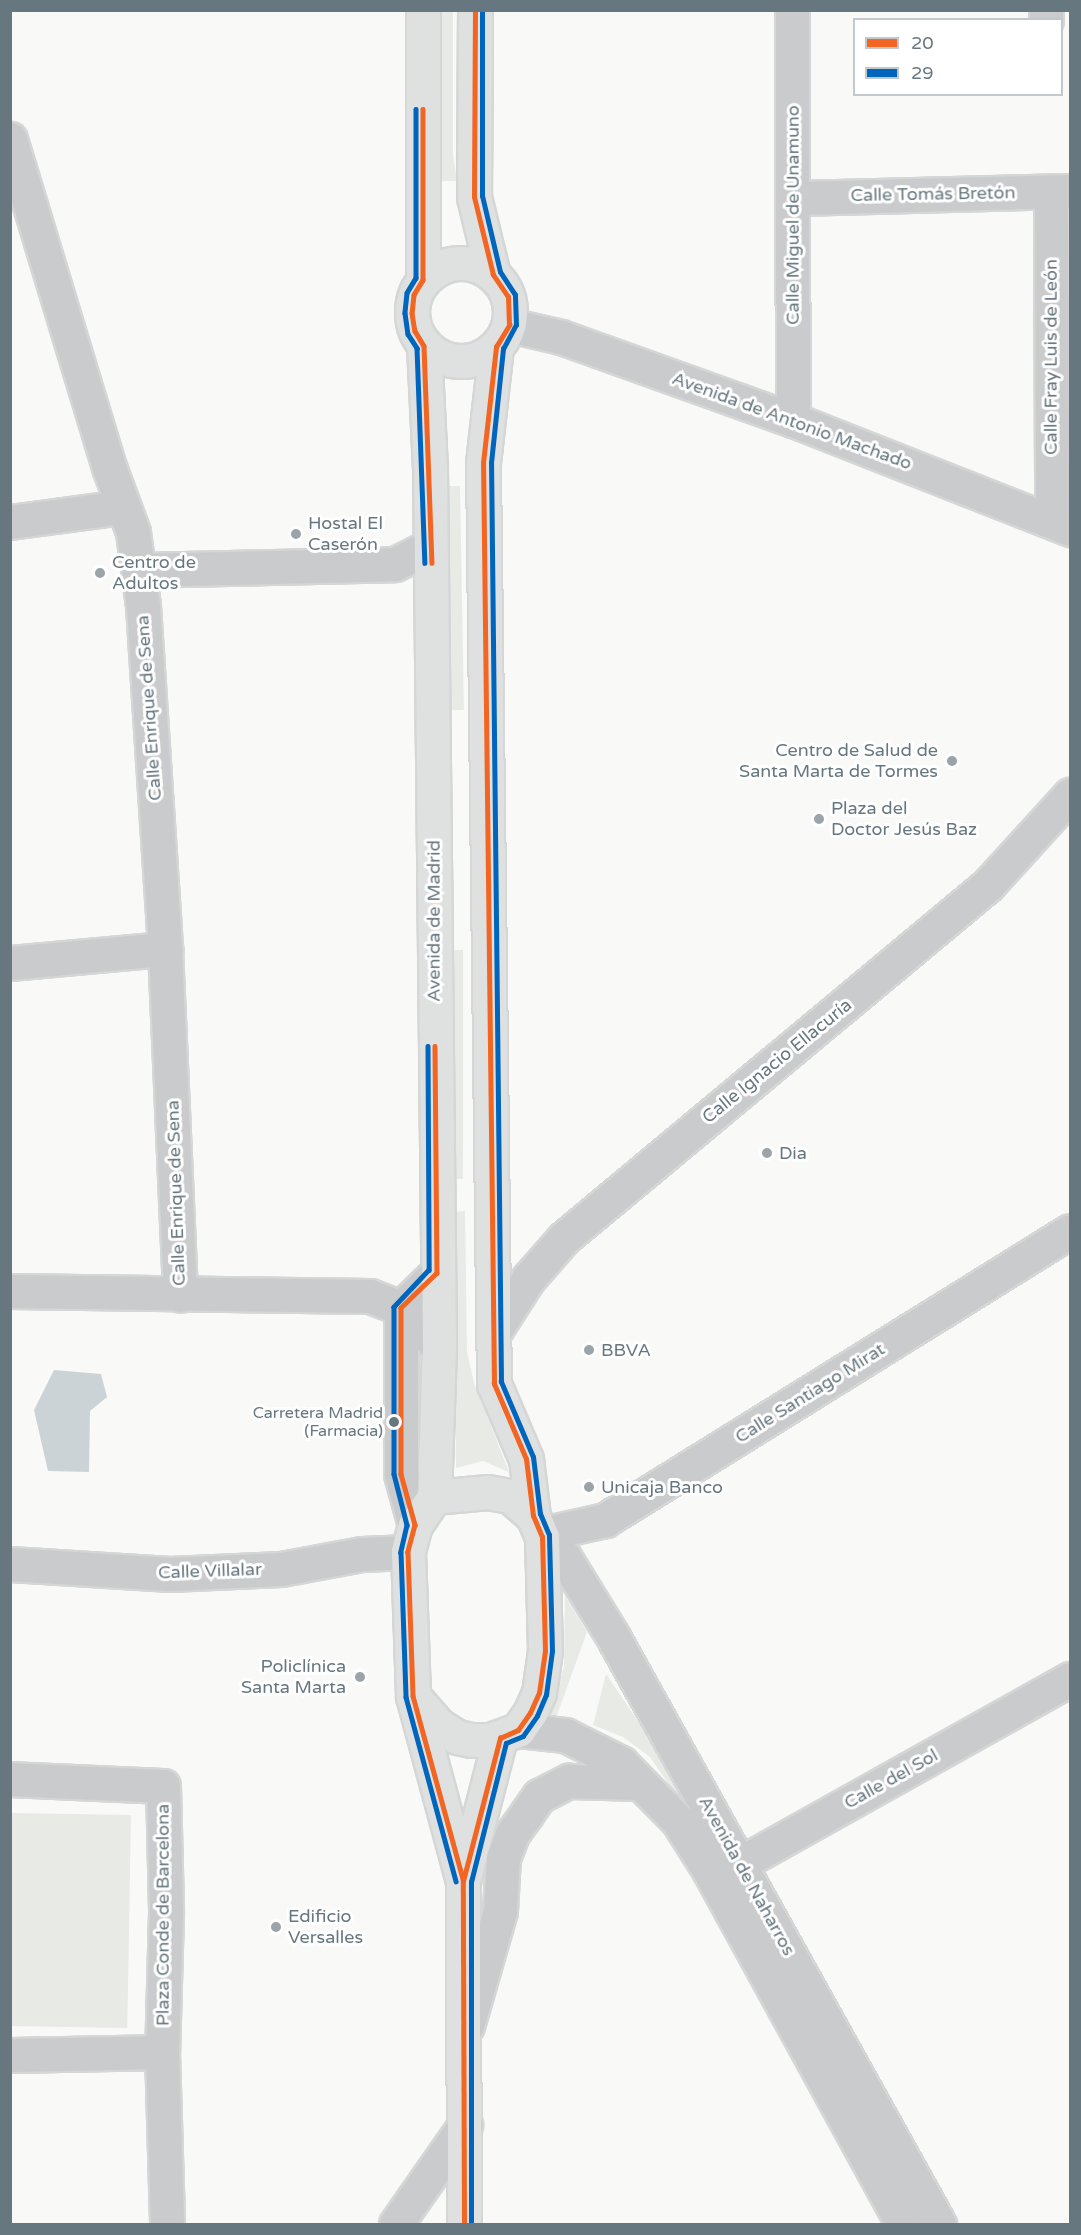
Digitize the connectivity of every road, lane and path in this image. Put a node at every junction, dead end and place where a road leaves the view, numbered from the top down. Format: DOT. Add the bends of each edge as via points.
graph roads {
  1 [pos="423,10"];
  2 [pos="475,10"];
  3 [pos="792,10"];
  4 [pos="10,139"];
  5 [pos="1061,192"];
  6 [pos="795,198"];
  7 [pos="493,274"];
  8 [pos="423,280"];
  9 [pos="503,336"];
  10 [pos="424,346"];
  11 [pos="793,420"];
  12 [pos="123,507"];
  13 [pos="10,522"];
  14 [pos="1061,525"];
  15 [pos="431,546"];
  16 [pos="139,570"];
  17 [pos="1071,795"];
  18 [pos="165,949"];
  19 [pos="10,963"];
  20 [pos="1071,1231"];
  21 [pos="437,1273"];
  22 [pos="10,1291"];
  23 [pos="180,1295"];
  24 [pos="401,1308"];
  25 [pos="493,1334"];
  26 [pos="440,1348"];
  27 [pos="434,1497"];
  28 [pos="539,1529"];
  29 [pos="412,1538"];
  30 [pos="10,1564"];
  31 [pos="1067,1688"];
  32 [pos="412,1696"];
  33 [pos="509,1734"];
  34 [pos="10,1779"];
  35 [pos="639,1783"];
  36 [pos="741,1863"];
  37 [pos="709,1870"];
  38 [pos="463,1881"];
  39 [pos="463,2042"];
  40 [pos="162,2052"];
  41 [pos="10,2055"];
  42 [pos="465,2125"];
  43 [pos="167,2224"];
  44 [pos="396,2224"];
  45 [pos="464,2224"];
  46 [pos="903,2224"];
  47 [pos="939,2224"];
  1 -- 8 [label="highway"];
  2 -- 7 [label="highway" via="474,197"];
  3 -- 6 [label="street, Calle Miguel de Unamuno"];
  4 -- 12 [label="street, Calle Enrique de Sena"];
  5 -- 6 [label="street, Calle Tomás Bretón"];
  5 -- 14 [label="street, Calle Fray Luis de León"];
  6 -- 11 [label="street, Calle Miguel de Unamuno"];
  7 -- 8 [label="highway" via="471,263 462,263 445,265"];
  7 -- 9 [label="highway" via="508,297"];
  8 -- 10 [label="highway" via="414,295 412,313 415,331"];
  9 -- 10 [label="highway" via="473,360 447,360"];
  9 -- 11 [label="street, Avenida de Antonio Machado" via="561,337"];
  9 -- 25 [label="highway" via="483,463"];
  10 -- 15 [label="highway, Avenida de Madrid"];
  11 -- 14 [label="street, Avenida de Antonio Machado"];
  12 -- 13 [label="street"];
  12 -- 16 [label="street, Calle Enrique de Sena" via="134,532"];
  15 -- 16 [label="street" via="395,564"];
  15 -- 21 [label="highway, Avenida de Madrid"];
  16 -- 18 [label="street, Calle Enrique de Sena"];
  17 -- 25 [label="street, Calle Ignacio Ellacuría" via="988,885 564,1238 528,1279"];
  18 -- 19 [label="street"];
  18 -- 23 [label="street, Calle Enrique de Sena"];
  20 -- 28 [label="street, Calle Santiago Mirat" via="605,1520"];
  21 -- 24 [label="street"];
  21 -- 26 [label="highway, Avenida de Madrid"];
  22 -- 23 [label="street"];
  23 -- 24 [label="street" via="370,1296"];
  24 -- 26 [label="street"];
  24 -- 29 [label="street" via="402,1474"];
  25 -- 28 [label="highway" via="494,1384 526,1459"];
  26 -- 27 [label="highway, Avenida de Madrid"];
  27 -- 28 [label="highway" via="488,1492 510,1496"];
  27 -- 29 [label="highway"];
  28 -- 33 [label="highway" via="545,1651 539,1693"];
  28 -- 36 [label="street, Avenida de Naharros" via="564,1557 595,1606"];
  29 -- 30 [label="street, Calle Villalar" via="362,1554 281,1569 170,1574"];
  29 -- 32 [label="highway"];
  31 -- 36 [label="street, Calle del Sol"];
  32 -- 33 [label="highway" via="438,1725 457,1737"];
  32 -- 38 [label="highway"];
  33 -- 35 [label="street, Avenida de Naharros" via="565,1735 621,1763"];
  33 -- 38 [label="highway"];
  34 -- 40 [label="street, Plaza Conde de Barcelona" via="163,1786 166,1913"];
  35 -- 37 [label="street, Avenida de Naharros" via="678,1821"];
  35 -- 39 [label="street" via="569,1781 539,1796 512,1834 503,1858 500,1911"];
  36 -- 37 [label="street, Calle del Sol"];
  36 -- 47 [label="street, Avenida de Naharros"];
  37 -- 46 [label="street, Avenida de Naharros"];
  38 -- 39 [label="highway"];
  39 -- 42 [label="highway"];
  40 -- 41 [label="street, Plaza Conde de Barcelona"];
  40 -- 43 [label="street, Plaza Conde de Barcelona"];
  42 -- 44 [label="street"];
  42 -- 45 [label="highway"];
}
